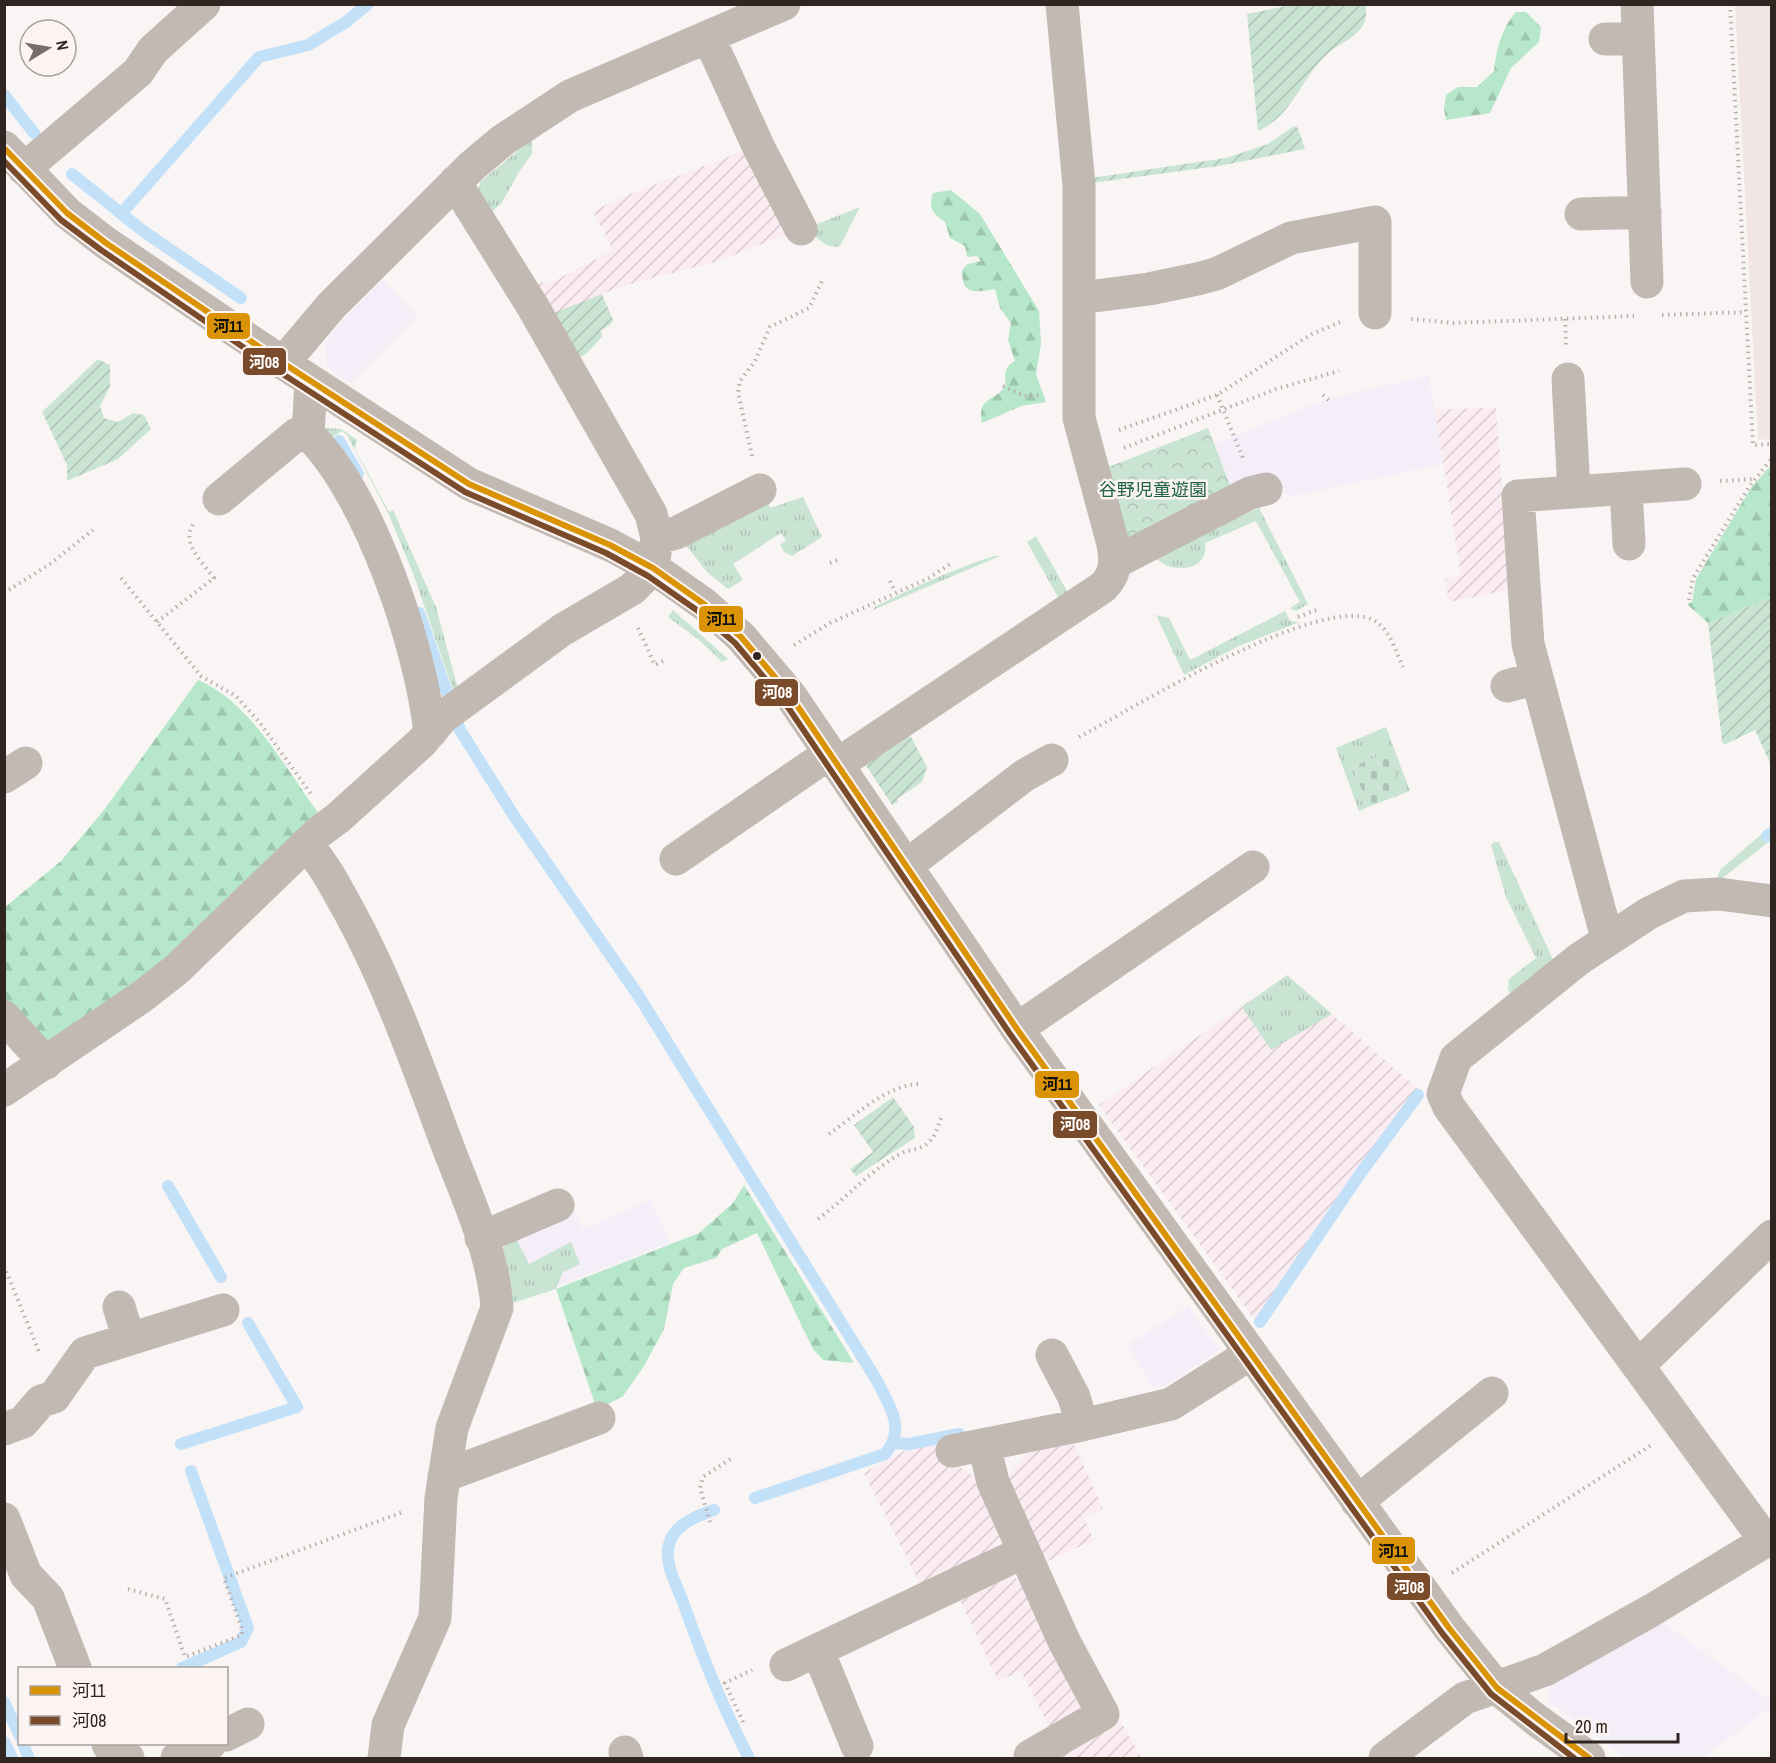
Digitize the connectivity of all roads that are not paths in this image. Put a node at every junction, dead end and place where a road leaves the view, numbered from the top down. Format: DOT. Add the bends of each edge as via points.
graph roads {
  1 [pos="204,4"];
  2 [pos="784,4"];
  3 [pos="1062,4"];
  4 [pos="1637,4"];
  5 [pos="709,38"];
  6 [pos="1605,39"];
  7 [pos="1638,39"];
  8 [pos="14,158"];
  9 [pos="455,182"];
  10 [pos="1645,212"];
  11 [pos="1581,214"];
  12 [pos="801,229"];
  13 [pos="1647,282"];
  14 [pos="1079,298"];
  15 [pos="1375,313"];
  16 [pos="282,363"];
  17 [pos="1568,379"];
  18 [pos="311,382"];
  19 [pos="308,434"];
  20 [pos="1685,484"];
  21 [pos="1266,489"];
  22 [pos="1626,489"];
  23 [pos="760,490"];
  24 [pos="1574,492"];
  25 [pos="219,499"];
  26 [pos="1629,544"];
  27 [pos="655,553"];
  28 [pos="1116,562"];
  29 [pos="445,718"];
  30 [pos="834,759"];
  31 [pos="1052,760"];
  32 [pos="306,844"];
  33 [pos="676,859"];
  34 [pos="906,866"];
  35 [pos="1253,867"];
  36 [pos="1772,901"];
  37 [pos="1607,939"];
  38 [pos="4,1017"];
  39 [pos="1017,1029"];
  40 [pos="46,1063"];
  41 [pos="4,1090"];
  42 [pos="558,1205"];
  43 [pos="1772,1236"];
  44 [pos="481,1238"];
  45 [pos="119,1307"];
  46 [pos="223,1310"];
  47 [pos="129,1339"];
  48 [pos="1250,1354"];
  49 [pos="1052,1355"];
  50 [pos="1638,1366"];
  51 [pos="1492,1393"];
  52 [pos="599,1418"];
  53 [pos="1082,1425"];
  54 [pos="14,1426"];
  55 [pos="984,1445"];
  56 [pos="952,1451"];
  57 [pos="442,1487"];
  58 [pos="1357,1502"];
  59 [pos="4,1519"];
  60 [pos="1768,1539"];
  61 [pos="1024,1552"];
  62 [pos="818,1650"];
  63 [pos="786,1665"];
  64 [pos="75,1667"];
  65 [pos="1497,1688"];
  66 [pos="109,1745"];
  67 [pos="206,1745"];
  68 [pos="857,1746"];
  69 [pos="128,1758"];
  70 [pos="177,1758"];
  71 [pos="384,1758"];
  72 [pos="1032,1758"];
  73 [pos="1385,1758"];
  74 [pos="1589,1758"];
  1 -- 8 [label="street" via="153,50 138,72"];
  2 -- 5 [label="street"];
  3 -- 14 [label="street" via="1079,185"];
  4 -- 7 [label="street"];
  5 -- 9 [label="street" via="570,96 503,140"];
  5 -- 12 [label="street"];
  6 -- 7 [label="street"];
  7 -- 10 [label="street"];
  8 -- 16 [label="street" via="68,213 106,243"];
  9 -- 16 [label="street" via="332,306"];
  9 -- 27 [label="street" via="533,307 651,514"];
  10 -- 11 [label="street"];
  10 -- 13 [label="street"];
  14 -- 15 [label="street" via="1197,279 1216,274 1291,238 1374,222"];
  14 -- 28 [label="street" via="1079,418"];
  16 -- 18 [label="street"];
  17 -- 24 [label="street"];
  18 -- 19 [label="street"];
  18 -- 27 [label="street" via="469,484 610,545"];
  19 -- 25 [label="street" via="297,434"];
  19 -- 29 [label="street" via="340,477 381,556 426,695"];
  20 -- 22 [label="street"];
  21 -- 28 [label="street" via="1250,493"];
  22 -- 24 [label="street"];
  22 -- 26 [label="street"];
  23 -- 27 [label="street" via="676,533"];
  24 -- 37 [label="street" via="1518,496 1528,644 1522,682"];
  27 -- 29 [label="street" via="632,589 562,630"];
  27 -- 30 [label="street" via="767,666"];
  28 -- 30 [label="street" via="1113,577 1103,587"];
  29 -- 32 [label="street"];
  30 -- 33 [label="street"];
  30 -- 34 [label="street"];
  31 -- 34 [label="street" via="1025,775"];
  32 -- 40 [label="street" via="176,969"];
  32 -- 44 [label="street" via="321,861 369,948"];
  34 -- 39 [label="street"];
  35 -- 39 [label="street"];
  36 -- 37 [label="street" via="1719,894 1684,896"];
  37 -- 50 [label="street" via="1456,1058 1443,1094"];
  38 -- 40 [label="street"];
  39 -- 48 [label="street"];
  40 -- 41 [label="street"];
  42 -- 44 [label="street"];
  43 -- 50 [label="street"];
  44 -- 57 [label="street" via="498,1308 452,1428"];
  45 -- 47 [label="street"];
  46 -- 47 [label="street"];
  47 -- 54 [label="street" via="85,1353 56,1394 41,1401"];
  48 -- 53 [label="street" via="1171,1404"];
  48 -- 58 [label="street"];
  49 -- 53 [label="street" via="1074,1397"];
  50 -- 60 [label="street"];
  51 -- 58 [label="street"];
  52 -- 57 [label="street"];
  53 -- 55 [label="street"];
  55 -- 56 [label="street"];
  55 -- 61 [label="street" via="993,1482"];
  57 -- 71 [label="street" via="435,1618 388,1725"];
  58 -- 65 [label="street"];
  59 -- 64 [label="street" via="26,1575 48,1598"];
  60 -- 65 [label="street" via="1545,1670"];
  61 -- 62 [label="street"];
  61 -- 72 [label="street" via="1064,1641 1103,1714"];
  62 -- 63 [label="street"];
  62 -- 68 [label="street"];
  65 -- 73 [label="street" via="1466,1698"];
  65 -- 74 [label="street"];
  66 -- 69 [label="street" via="112,1751"];
  67 -- 70 [label="street"];
}
